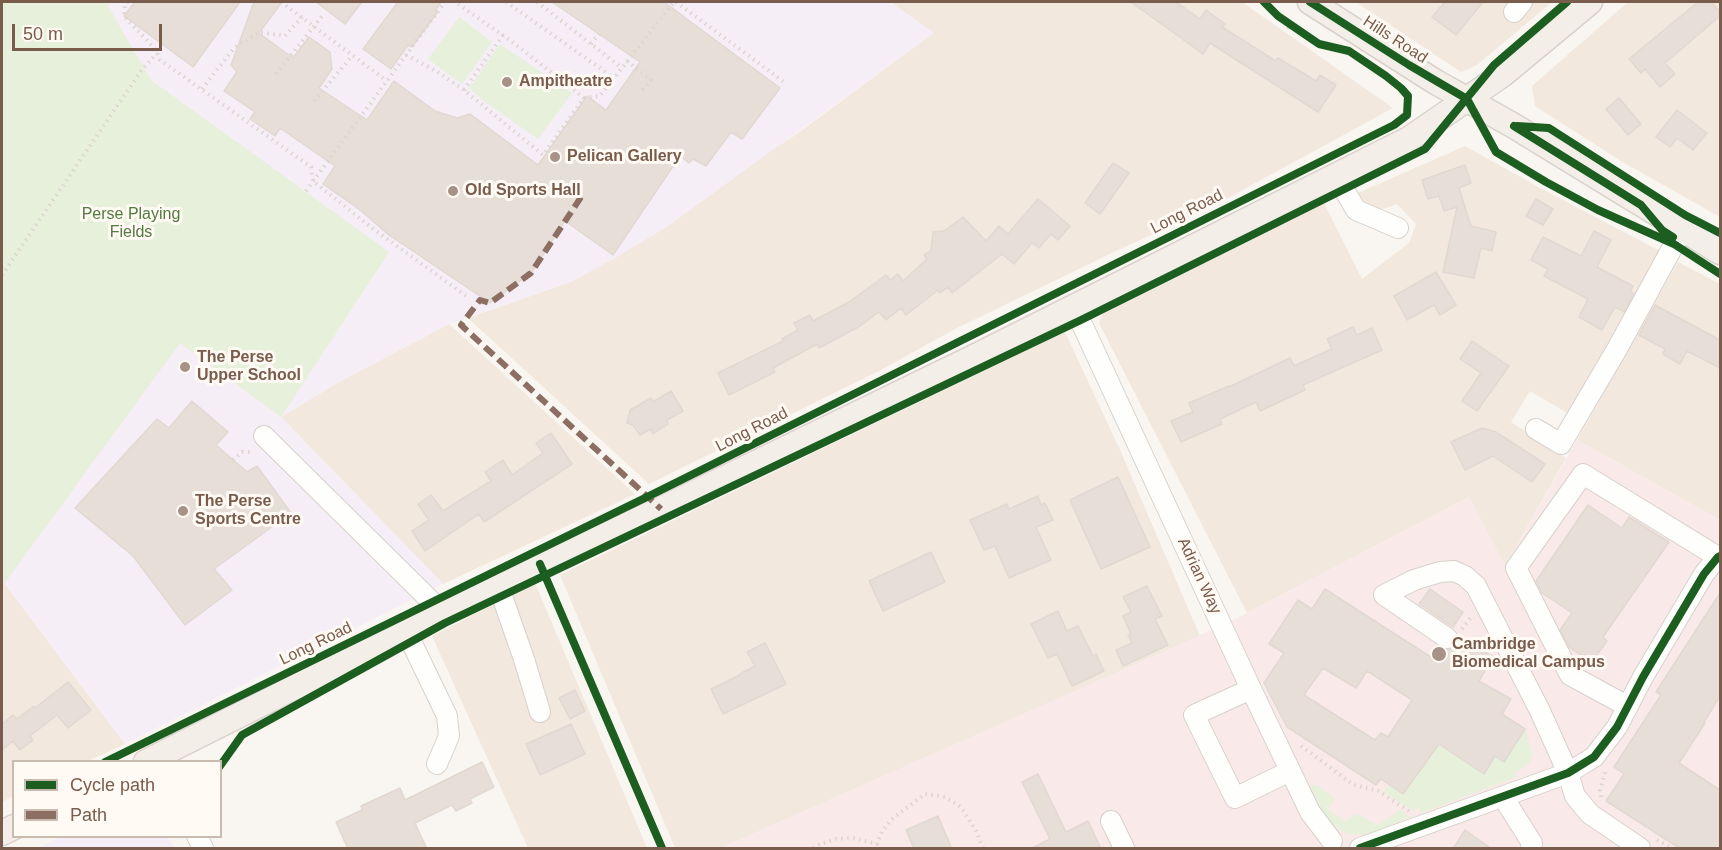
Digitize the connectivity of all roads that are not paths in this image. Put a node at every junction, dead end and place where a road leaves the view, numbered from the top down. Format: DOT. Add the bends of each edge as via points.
graph roads {
  1 [pos="1310,2"];
  2 [pos="1590,2"];
  3 [pos="1467,99"];
  4 [pos="1336,176"];
  5 [pos="1398,228"];
  6 [pos="1682,230"];
  7 [pos="1720,252"];
  8 [pos="1074,307"];
  9 [pos="1536,429"];
  10 [pos="264,436"];
  11 [pos="1719,556"];
  12 [pos="498,585"];
  13 [pos="439,615"];
  14 [pos="406,631"];
  15 [pos="1447,638"];
  16 [pos="1251,689"];
  17 [pos="1628,706"];
  18 [pos="540,712"];
  19 [pos="152,760"];
  20 [pos="437,764"];
  21 [pos="1290,771"];
  22 [pos="1568,773"];
  23 [pos="1505,796"];
  24 [pos="1111,821"];
  25 [pos="1645,842"];
  26 [pos="1334,846"];
  27 [pos="1368,848"];
  28 [pos="1124,849"];
  29 [pos="1531,849"];
  1 -- 3 [label="main road, Hills Road"];
  2 -- 3 [label="main road, Long Road" via="1505,73"];
  3 -- 4 [label="main road, Long Road" via="1409,139"];
  3 -- 6 [label="main road, Hills Road"];
  4 -- 5 [label="lane" via="1356,210"];
  4 -- 8 [label="main road, Long Road"];
  6 -- 7 [label="main road, Hills Road"];
  6 -- 9 [label="lane" via="1561,444"];
  8 -- 12 [label="main road, Long Road"];
  8 -- 16 [label="lane, Adrian Way"];
  10 -- 13 [label="lane" via="432,602"];
  11 -- 17 [label="lane" via="1704,574"];
  11 -- 17 [label="lane" via="1583,474 1516,568 1570,675"];
  12 -- 13 [label="main road, Long Road"];
  12 -- 18 [label="lane"];
  13 -- 14 [label="main road, Long Road"];
  14 -- 19 [label="main road, Long Road"];
  14 -- 20 [label="lane" via="447,716 449,736"];
  15 -- 22 [label="lane" via="1384,595 1440,572 1454,571 1476,586"];
  16 -- 21 [label="lane, Adrian Way"];
  16 -- 21 [label="lane" via="1194,715 1235,798"];
  17 -- 22 [label="lane" via="1594,757"];
  21 -- 26 [label="lane, Adrian Way" via="1310,812"];
  22 -- 23 [label="lane"];
  22 -- 25 [label="lane" via="1575,796 1590,814"];
  23 -- 27 [label="lane"];
  23 -- 29 [label="lane" via="1532,843"];
  24 -- 28 [label="lane"];
}
